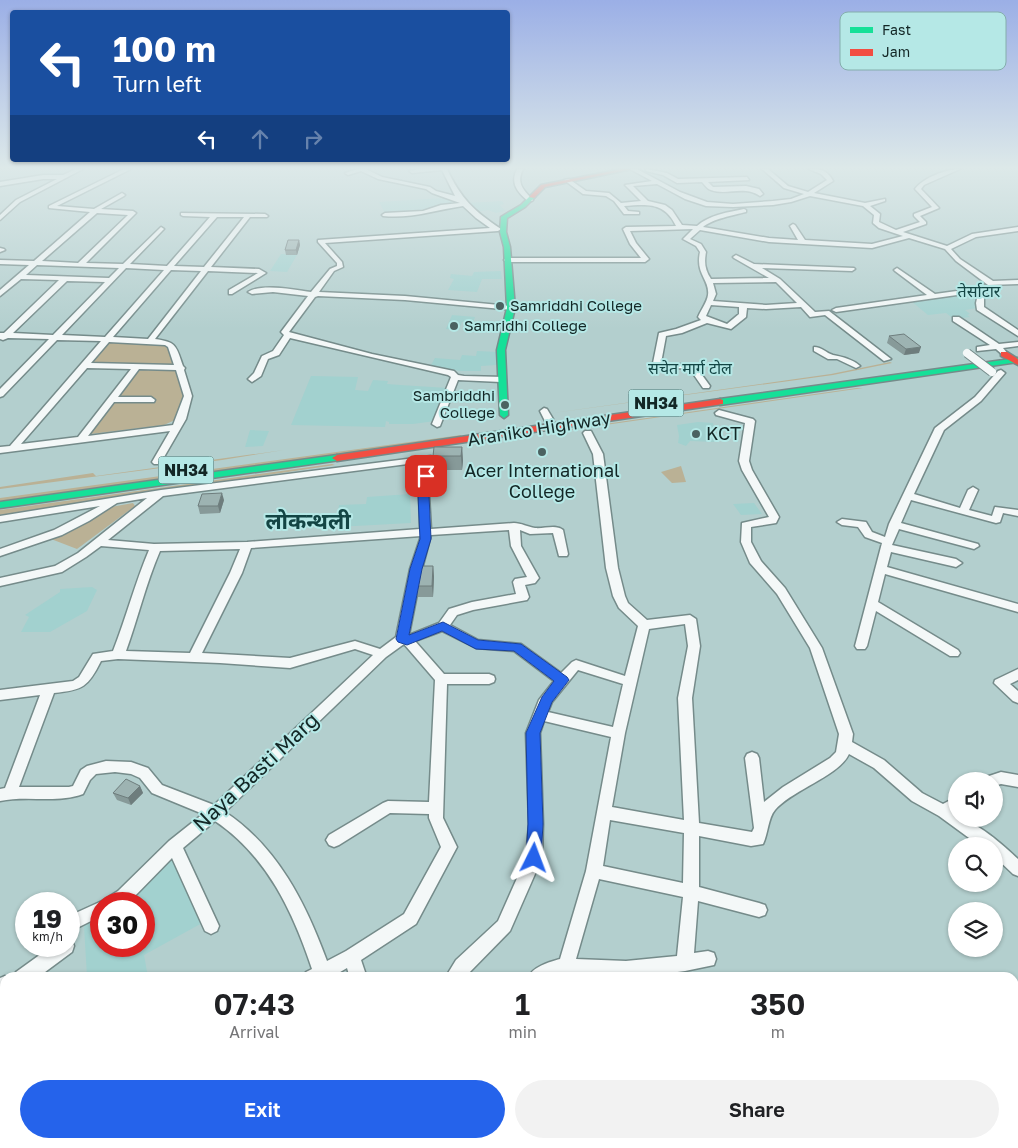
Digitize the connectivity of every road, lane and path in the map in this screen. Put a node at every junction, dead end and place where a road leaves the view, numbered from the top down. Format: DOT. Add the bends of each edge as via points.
graph roads {
  1 [pos="83,223"];
  2 [pos="123,223"];
  3 [pos="208,223"];
  4 [pos="243,223"];
  5 [pos="486,223"];
  6 [pos="502,223"];
  7 [pos="677,223"];
  8 [pos="704,223"];
  9 [pos="878,223"];
  10 [pos="924,223"];
  11 [pos="793,226"];
  12 [pos="680,227"];
  13 [pos="161,228"];
  14 [pos="699,228"];
  15 [pos="1018,229"];
  16 [pos="500,231"];
  17 [pos="896,232"];
  18 [pos="908,236"];
  19 [pos="803,243"];
  20 [pos="947,248"];
  21 [pos="736,257"];
  22 [pos="507,260"];
  23 [pos="0,262"];
  24 [pos="36,263"];
  25 [pos="80,265"];
  26 [pos="124,266"];
  27 [pos="753,266"];
  28 [pos="168,268"];
  29 [pos="207,269"];
  30 [pos="852,269"];
  31 [pos="897,270"];
  32 [pos="21,277"];
  33 [pos="65,279"];
  34 [pos="110,280"];
  35 [pos="778,280"];
  36 [pos="709,281"];
  37 [pos="1018,282"];
  38 [pos="991,283"];
  39 [pos="232,292"];
  40 [pos="252,292"];
  41 [pos="982,292"];
  42 [pos="0,294"];
  43 [pos="315,295"];
  44 [pos="933,296"];
  45 [pos="709,303"];
  46 [pos="802,305"];
  47 [pos="743,306"];
  48 [pos="511,308"];
  49 [pos="836,310"];
  50 [pos="956,319"];
  51 [pos="707,320"];
  52 [pos="1018,334"];
  53 [pos="288,335"];
  54 [pos="2,337"];
  55 [pos="55,338"];
  56 [pos="106,340"];
  57 [pos="150,341"];
  58 [pos="1018,344"];
  59 [pos="817,349"];
  60 [pos="980,349"];
  61 [pos="1001,350"];
  62 [pos="967,353"];
  63 [pos="887,359"];
  64 [pos="1017,359"];
  65 [pos="85,366"];
  66 [pos="856,366"];
  67 [pos="136,368"];
  68 [pos="181,368"];
  69 [pos="455,377"];
  70 [pos="252,379"];
  71 [pos="501,379"];
  72 [pos="706,386"];
  73 [pos="0,394"];
  74 [pos="112,399"];
  75 [pos="151,400"];
  76 [pos="719,413"];
  77 [pos="504,416"];
  78 [pos="547,419"];
  79 [pos="438,424"];
  80 [pos="177,427"];
  81 [pos="588,433"];
  82 [pos="81,439"];
  83 [pos="13,448"];
  84 [pos="0,450"];
  85 [pos="157,462"];
  86 [pos="973,490"];
  87 [pos="161,493"];
  88 [pos="0,495"];
  89 [pos="909,496"];
  90 [pos="116,500"];
  91 [pos="0,505"];
  92 [pos="963,512"];
  93 [pos="1018,512"];
  94 [pos="0,519"];
  95 [pos="842,522"];
  96 [pos="894,524"];
  97 [pos="514,526"];
  98 [pos="425,531"];
  99 [pos="98,542"];
  100 [pos="887,544"];
  101 [pos="247,545"];
  102 [pos="974,546"];
  103 [pos="156,547"];
  104 [pos="0,554"];
  105 [pos="563,554"];
  106 [pos="956,563"];
  107 [pos="880,570"];
  108 [pos="0,582"];
  109 [pos="873,604"];
  110 [pos="1018,608"];
  111 [pos="644,625"];
  112 [pos="443,626"];
  113 [pos="405,640"];
  114 [pos="861,646"];
  115 [pos="954,653"];
  116 [pos="382,654"];
  117 [pos="118,655"];
  118 [pos="193,658"];
  119 [pos="1018,674"];
  120 [pos="441,679"];
  121 [pos="489,680"];
  122 [pos="562,680"];
  123 [pos="632,682"];
  124 [pos="49,689"];
  125 [pos="0,695"];
  126 [pos="1018,698"];
  127 [pos="540,716"];
  128 [pos="618,733"];
  129 [pos="845,745"];
  130 [pos="752,758"];
  131 [pos="1003,778"];
  132 [pos="1018,781"];
  133 [pos="5,794"];
  134 [pos="948,807"];
  135 [pos="436,808"];
  136 [pos="603,812"];
  137 [pos="215,813"];
  138 [pos="971,827"];
  139 [pos="692,828"];
  140 [pos="761,835"];
  141 [pos="982,837"];
  142 [pos="334,840"];
  143 [pos="174,846"];
  144 [pos="1003,856"];
  145 [pos="1018,869"];
  146 [pos="594,871"];
  147 [pos="128,892"];
  148 [pos="691,892"];
  149 [pos="759,910"];
  150 [pos="211,926"];
  151 [pos="51,957"];
  152 [pos="352,957"];
  153 [pos="708,959"];
  154 [pos="685,963"];
  155 [pos="566,965"];
  156 [pos="30,972"];
  157 [pos="316,972"];
  158 [pos="323,972"];
  159 [pos="356,972"];
  160 [pos="458,972"];
  161 [pos="547,972"];
  1 -- 24 [label="street"];
  2 -- 25 [label="street"];
  3 -- 28 [label="street"];
  4 -- 29 [label="street"];
  5 -- 16 [label="street"];
  6 -- 16 [label="main road"];
  7 -- 12 [label="street"];
  8 -- 14 [label="street"];
  9 -- 17 [label="street"];
  10 -- 17 [label="street"];
  11 -- 19 [label="street"];
  12 -- 14 [label="street"];
  12 -- 22 [label="street" via="626,229 633,244 644,255 644,260"];
  13 -- 26 [label="street"];
  14 -- 19 [label="street"];
  14 -- 36 [label="street" via="686,239 700,245 703,272"];
  15 -- 20 [label="street" via="974,235"];
  16 -- 22 [label="main road" via="507,247"];
  16 -- 43 [label="street" via="320,241 340,267 332,270"];
  17 -- 18 [label="street"];
  18 -- 19 [label="street" via="872,246"];
  18 -- 20 [label="street"];
  20 -- 38 [label="street" via="958,260"];
  21 -- 27 [label="street"];
  22 -- 48 [label="main road"];
  23 -- 24 [label="street"];
  24 -- 25 [label="street"];
  24 -- 32 [label="street"];
  25 -- 26 [label="street"];
  26 -- 28 [label="street"];
  26 -- 34 [label="street"];
  27 -- 30 [label="street"];
  27 -- 35 [label="street"];
  28 -- 29 [label="street"];
  28 -- 56 [label="street"];
  29 -- 39 [label="street" via="263,273"];
  29 -- 57 [label="street"];
  31 -- 44 [label="street"];
  32 -- 33 [label="street"];
  32 -- 42 [label="street"];
  33 -- 34 [label="street"];
  33 -- 54 [label="street"];
  34 -- 55 [label="street"];
  35 -- 36 [label="street"];
  35 -- 46 [label="street"];
  36 -- 45 [label="street" via="712,294"];
  37 -- 38 [label="street"];
  38 -- 41 [label="street"];
  40 -- 43 [label="street" via="272,290"];
  41 -- 44 [label="street"];
  41 -- 52 [label="street" via="980,308"];
  43 -- 48 [label="street" via="405,298"];
  43 -- 53 [label="street" via="285,332"];
  44 -- 49 [label="street"];
  45 -- 47 [label="street"];
  45 -- 51 [label="street" via="702,317"];
  46 -- 47 [label="street"];
  46 -- 63 [label="street" via="813,315 826,313"];
  47 -- 51 [label="street" via="743,315 728,327"];
  48 -- 71 [label="main road" via="501,350"];
  50 -- 61 [label="street"];
  51 -- 72 [label="street" via="662,335 657,363 695,367"];
  53 -- 69 [label="street" via="451,373"];
  53 -- 70 [label="street" via="276,353 262,362 258,374"];
  54 -- 55 [label="street"];
  55 -- 56 [label="street"];
  55 -- 73 [label="street"];
  56 -- 57 [label="street"];
  56 -- 65 [label="street"];
  57 -- 68 [label="street" via="171,344"];
  58 -- 61 [label="street"];
  59 -- 66 [label="street"];
  60 -- 61 [label="street"];
  61 -- 64 [label="main road, Araniko Highway / NH34"];
  61 -- 78 [label="main road, Araniko Highway / NH34"];
  62 -- 89 [label="street, bridge" via="997,372 978,399 940,428"];
  64 -- 78 [label="main road, Araniko Highway / NH34"];
  65 -- 67 [label="street"];
  65 -- 83 [label="street"];
  67 -- 68 [label="street"];
  67 -- 74 [label="street"];
  68 -- 80 [label="street" via="188,396"];
  69 -- 71 [label="street"];
  69 -- 79 [label="street"];
  71 -- 77 [label="main road"];
  74 -- 75 [label="street"];
  74 -- 82 [label="street"];
  76 -- 129 [label="street" via="750,421 744,460 774,517 772,521 746,525 746,542 756,563 781,591 816,648 846,734"];
  78 -- 88 [label="main road, Araniko Highway / NH34"];
  78 -- 91 [label="main road, Araniko Highway / NH34" via="478,439"];
  80 -- 82 [label="street"];
  80 -- 85 [label="street"];
  81 -- 111 [label="street" via="598,454 612,568 619,596 623,605"];
  82 -- 83 [label="street"];
  83 -- 84 [label="street"];
  86 -- 92 [label="street"];
  87 -- 90 [label="street"];
  87 -- 98 [label="street" via="428,458"];
  87 -- 99 [label="street"];
  89 -- 92 [label="street"];
  89 -- 96 [label="street"];
  90 -- 94 [label="street"];
  90 -- 104 [label="street" via="90,518 32,544"];
  92 -- 93 [label="street" via="996,520 999,509"];
  95 -- 100 [label="street" via="862,524 871,536"];
  96 -- 100 [label="street"];
  96 -- 102 [label="street"];
  97 -- 98 [label="street"];
  97 -- 105 [label="street" via="530,531 558,530"];
  97 -- 112 [label="street" via="518,551 533,578 519,582 523,597 453,612"];
  98 -- 101 [label="street"];
  98 -- 113 [label="street"];
  99 -- 103 [label="street"];
  99 -- 108 [label="street" via="58,569"];
  100 -- 106 [label="street"];
  100 -- 107 [label="street"];
  101 -- 103 [label="street"];
  101 -- 118 [label="street"];
  103 -- 117 [label="street"];
  107 -- 109 [label="street"];
  107 -- 110 [label="street"];
  109 -- 114 [label="street"];
  109 -- 115 [label="street"];
  111 -- 123 [label="street"];
  111 -- 139 [label="street" via="690,620 694,646 685,698"];
  112 -- 113 [label="street, Naya Basti Marg"];
  112 -- 122 [label="street" via="476,644 516,647"];
  113 -- 116 [label="street, Naya Basti Marg"];
  113 -- 120 [label="street"];
  116 -- 118 [label="street" via="355,645 290,663"];
  116 -- 137 [label="street, Naya Basti Marg"];
  117 -- 118 [label="street"];
  117 -- 124 [label="street" via="97,657 79,685"];
  119 -- 126 [label="street" via="1000,683"];
  120 -- 121 [label="street"];
  120 -- 135 [label="street"];
  122 -- 123 [label="street" via="576,664"];
  122 -- 127 [label="street" via="546,700"];
  123 -- 128 [label="street"];
  124 -- 125 [label="street"];
  124 -- 133 [label="street"];
  127 -- 128 [label="street"];
  127 -- 160 [label="street" via="533,733 534,858 504,926"];
  128 -- 136 [label="street"];
  129 -- 134 [label="street" via="874,761 918,797"];
  129 -- 140 [label="street" via="835,762 788,790 767,808"];
  130 -- 140 [label="street"];
  131 -- 132 [label="street"];
  133 -- 137 [label="street" via="69,793 78,790 87,773 95,770 136,768 145,774 154,788"];
  135 -- 142 [label="street" via="388,807"];
  135 -- 152 [label="street" via="436,818 449,847 410,919"];
  136 -- 139 [label="street"];
  136 -- 146 [label="street"];
  137 -- 143 [label="street, Naya Basti Marg"];
  137 -- 157 [label="street" via="253,841 284,884 300,913"];
  138 -- 141 [label="street"];
  139 -- 140 [label="street" via="751,839 758,839"];
  139 -- 148 [label="street"];
  143 -- 147 [label="street, Naya Basti Marg"];
  143 -- 150 [label="street"];
  144 -- 145 [label="street"];
  146 -- 148 [label="street"];
  146 -- 155 [label="street"];
  148 -- 149 [label="street"];
  148 -- 154 [label="street"];
  151 -- 156 [label="street"];
  152 -- 158 [label="street"];
  152 -- 159 [label="street"];
  153 -- 154 [label="street"];
  154 -- 155 [label="street" via="614,971"];
  155 -- 161 [label="street"];
}
